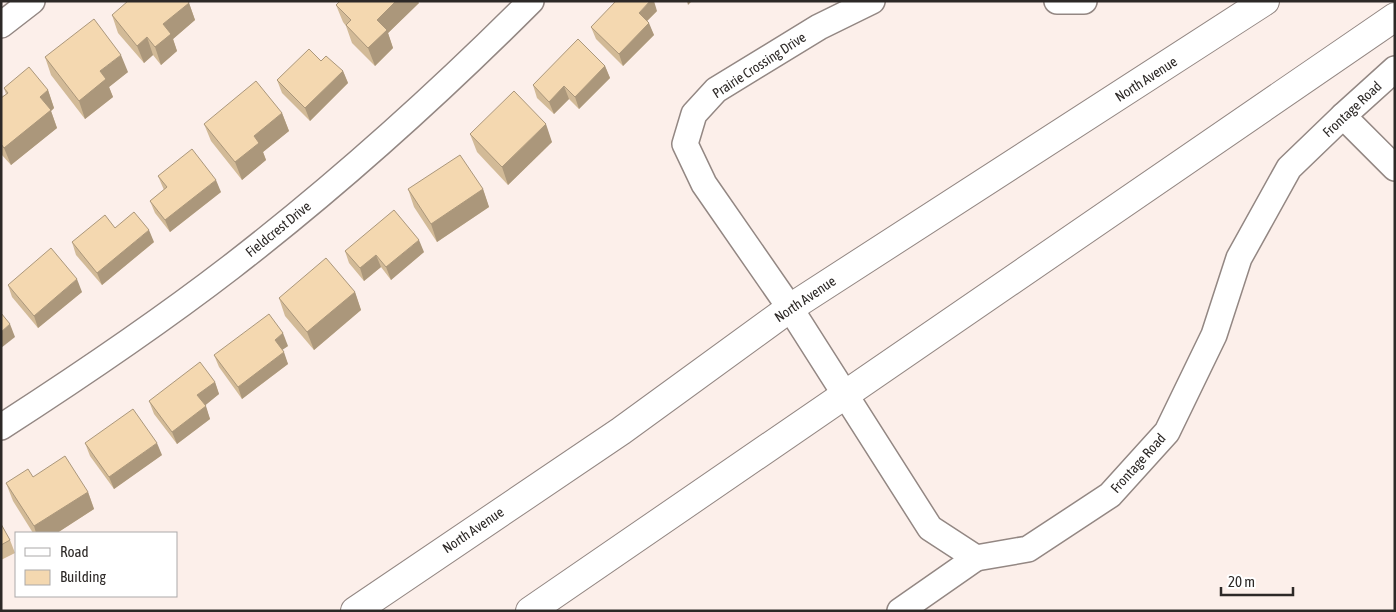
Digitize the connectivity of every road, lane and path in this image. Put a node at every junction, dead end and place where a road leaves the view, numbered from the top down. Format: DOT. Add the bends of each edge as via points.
graph roads {
  1 [pos="32,1"];
  2 [pos="531,1"];
  3 [pos="872,1"];
  4 [pos="1057,1"];
  5 [pos="1084,1"];
  6 [pos="1265,1"];
  7 [pos="1395,17"];
  8 [pos="1,25"];
  9 [pos="1395,69"];
  10 [pos="1343,116"];
  11 [pos="1395,168"];
  12 [pos="790,308"];
  13 [pos="844,394"];
  14 [pos="1,427"];
  15 [pos="976,558"];
  16 [pos="355,611"];
  17 [pos="530,611"];
  18 [pos="900,611"];
  1 -- 8 [label="street"];
  2 -- 14 [label="street, Fieldcrest Drive" via="390,136 295,216 130,341"];
  3 -- 12 [label="street, Prairie Crossing Drive" via="819,27 716,90 694,114 685,144 704,184"];
  4 -- 5 [label="street"];
  6 -- 12 [label="main road, North Avenue"];
  7 -- 13 [label="main road"];
  9 -- 10 [label="street, Frontage Road"];
  10 -- 11 [label="street"];
  10 -- 15 [label="street, Frontage Road" via="1289,168 1239,258 1214,335 1167,432 1110,495 1045,538 1028,549"];
  12 -- 13 [label="street"];
  12 -- 16 [label="main road, North Avenue" via="620,431"];
  13 -- 15 [label="street" via="930,528"];
  13 -- 17 [label="main road"];
  15 -- 18 [label="street"];
}
